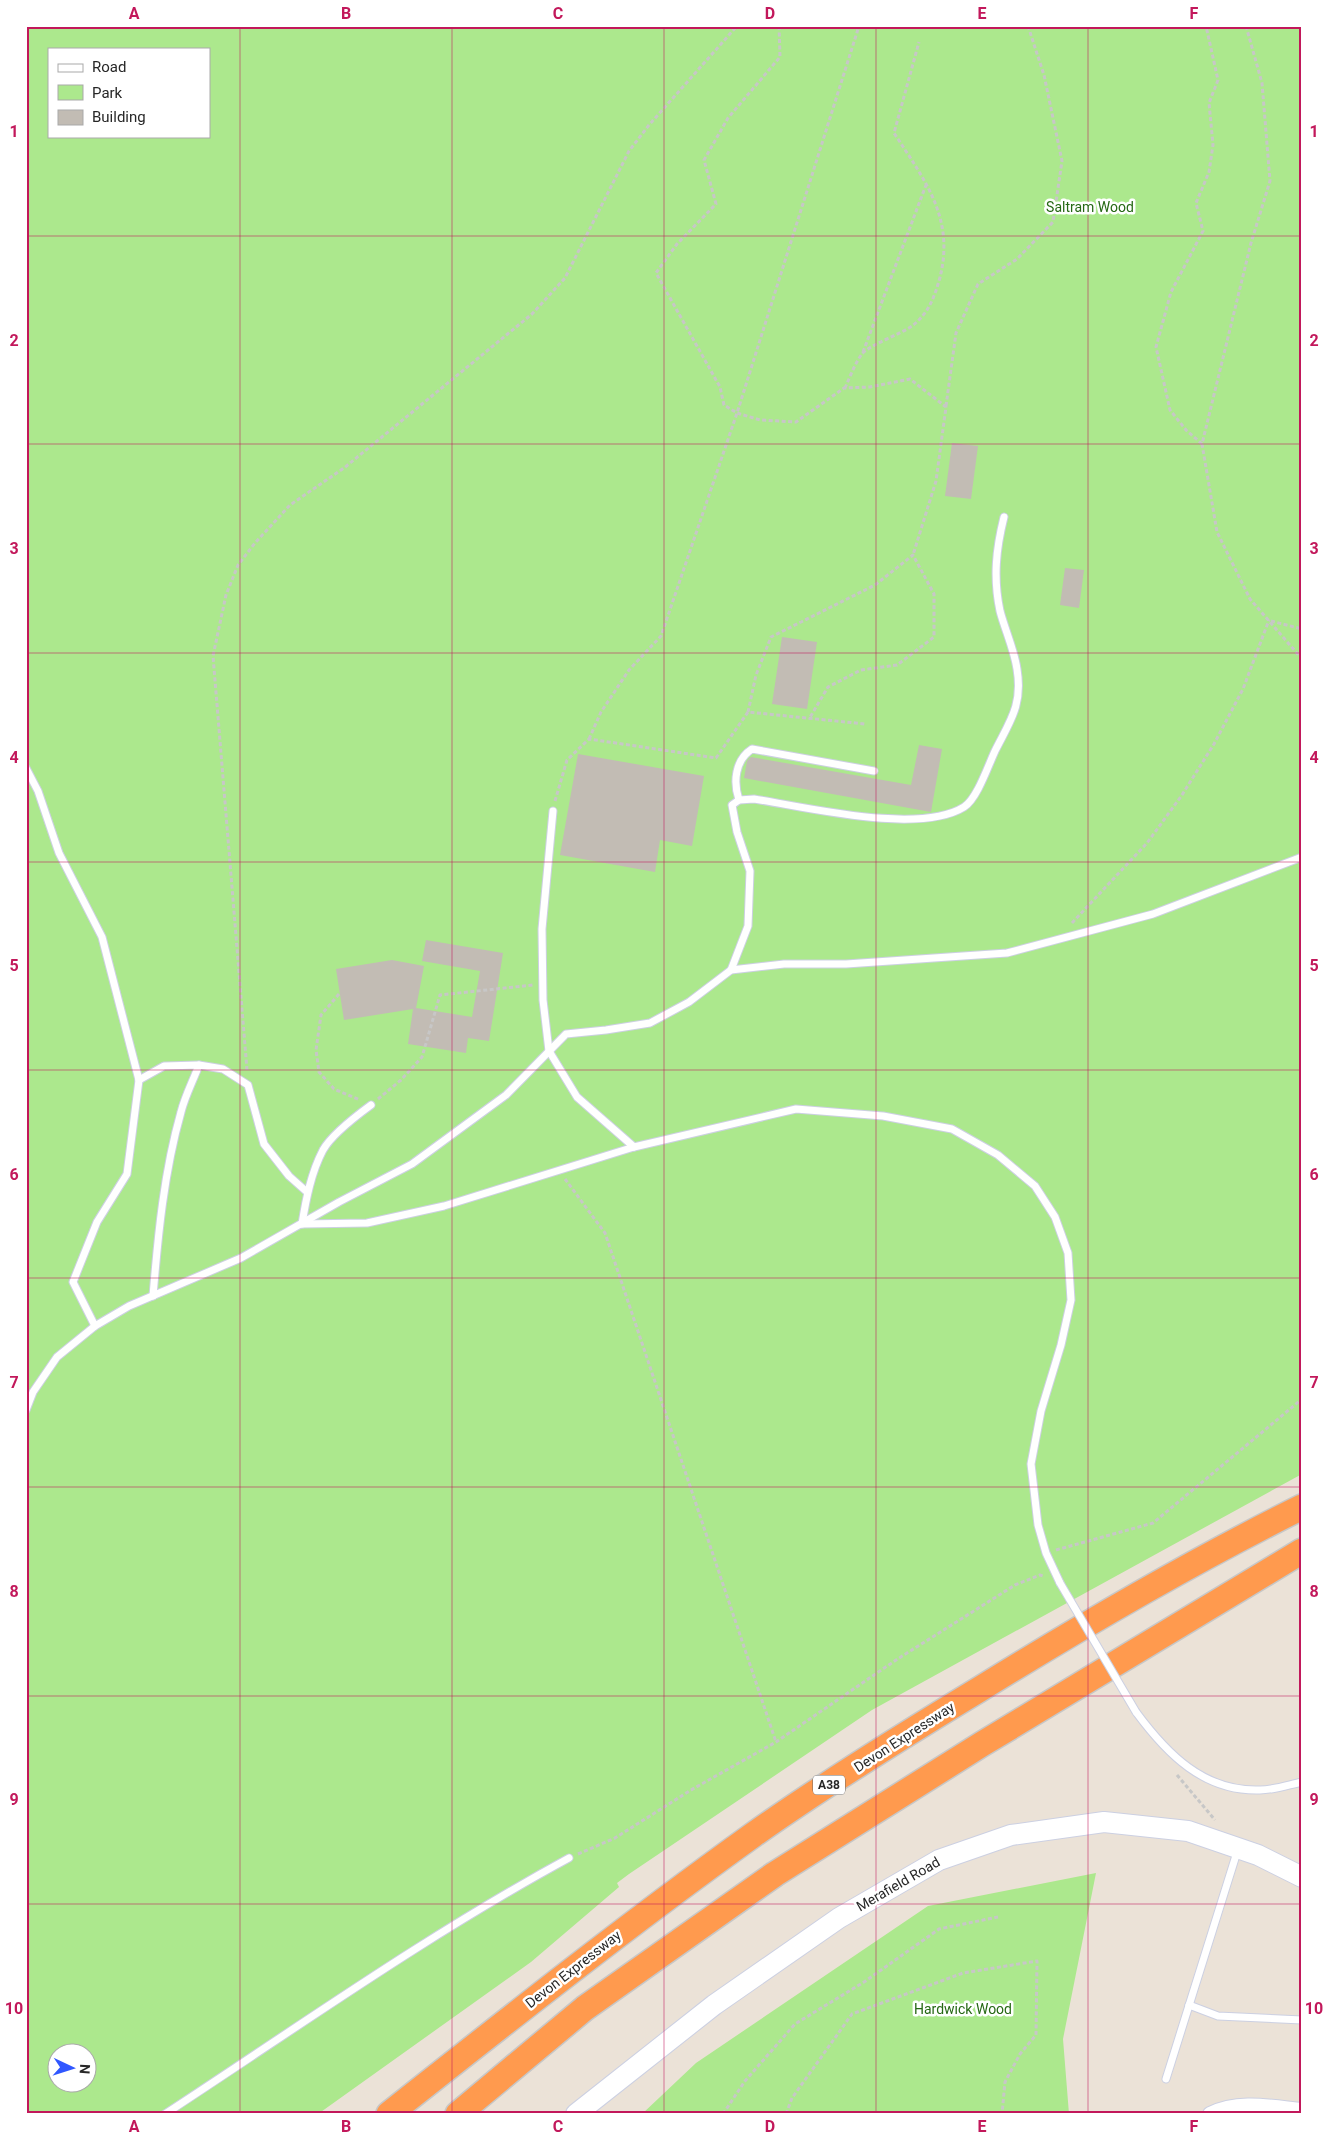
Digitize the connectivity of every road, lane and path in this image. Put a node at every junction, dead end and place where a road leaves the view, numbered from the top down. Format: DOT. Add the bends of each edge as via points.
graph roads {
  1 [pos="737,26"];
  2 [pos="779,26"];
  3 [pos="859,26"];
  4 [pos="1028,26"];
  5 [pos="1206,26"];
  6 [pos="1246,26"];
  7 [pos="919,42"];
  8 [pos="926,185"];
  9 [pos="863,352"];
  10 [pos="844,388"];
  11 [pos="946,406"];
  12 [pos="736,413"];
  13 [pos="1202,444"];
  14 [pos="1004,517"];
  15 [pos="913,555"];
  16 [pos="1269,620"];
  17 [pos="1302,629"];
  18 [pos="1302,659"];
  19 [pos="748,712"];
  20 [pos="809,718"];
  21 [pos="866,724"];
  22 [pos="589,740"];
  23 [pos="26,768"];
  24 [pos="874,770"];
  25 [pos="739,800"];
  26 [pos="552,811"];
  27 [pos="1302,857"];
  28 [pos="1058,938"];
  29 [pos="730,970"];
  30 [pos="543,984"];
  31 [pos="339,994"];
  32 [pos="549,1051"];
  33 [pos="199,1065"];
  34 [pos="138,1080"];
  35 [pos="248,1085"];
  36 [pos="371,1105"];
  37 [pos="634,1147"];
  38 [pos="560,1170"];
  39 [pos="308,1192"];
  40 [pos="302,1224"];
  41 [pos="153,1296"];
  42 [pos="95,1326"];
  43 [pos="1302,1399"];
  44 [pos="26,1410"];
  45 [pos="1302,1507"];
  46 [pos="1301,1551"];
  47 [pos="1046,1553"];
  48 [pos="1060,1583"];
  49 [pos="776,1742"];
  50 [pos="1172,1769"];
  51 [pos="1302,1782"];
  52 [pos="1238,1848"];
  53 [pos="569,1858"];
  54 [pos="1302,1877"];
  55 [pos="998,1917"];
  56 [pos="1189,2005"];
  57 [pos="1302,2020"];
  58 [pos="1166,2080"];
  59 [pos="1302,2110"];
  60 [pos="26,2112"];
  61 [pos="41,2114"];
  62 [pos="165,2114"];
  63 [pos="389,2114"];
  64 [pos="458,2114"];
  65 [pos="576,2114"];
  66 [pos="723,2114"];
  67 [pos="786,2114"];
  68 [pos="1002,2114"];
  69 [pos="1210,2114"];
  1 -- 35 [label="path" via="629,152 565,278 532,314 344,468 290,505 238,565 219,622 213,656"];
  2 -- 12 [label="path" via="780,57 728,118 704,160 716,204 677,244 656,273 720,387 724,405"];
  3 -- 12 [label="path"];
  4 -- 11 [label="path" via="1044,75 1062,161 1053,222 1017,259 978,284 956,333"];
  5 -- 13 [label="path" via="1218,80 1209,103 1214,145 1209,172 1196,203 1204,231 1170,292 1156,347 1170,410"];
  6 -- 13 [label="path" via="1262,83 1270,181 1251,243"];
  7 -- 8 [label="path" via="894,133"];
  8 -- 9 [label="path"];
  8 -- 9 [label="path" via="938,208 943,229 943,266 933,300 912,326"];
  9 -- 10 [label="path"];
  10 -- 11 [label="path" via="870,388 910,379"];
  10 -- 12 [label="path" via="796,422 760,420"];
  11 -- 15 [label="path" via="936,481"];
  12 -- 22 [label="path" via="661,636 629,670 601,712"];
  13 -- 16 [label="path" via="1217,532 1250,600"];
  14 -- 25 [label="lane" via="994,575 1017,669 1018,707 965,807 925,819 893,820 754,799"];
  15 -- 19 [label="path" via="875,585 771,637 756,674"];
  15 -- 20 [label="path" via="934,594 934,637 897,665 861,670 828,687"];
  16 -- 17 [label="path"];
  16 -- 18 [label="path"];
  16 -- 28 [label="path" via="1242,689 1214,744 1182,795 1147,843"];
  19 -- 20 [label="path"];
  19 -- 22 [label="path" via="716,758"];
  20 -- 21 [label="path"];
  22 -- 26 [label="path" via="567,760"];
  23 -- 34 [label="lane" via="38,791 59,853 102,937"];
  24 -- 25 [label="lane" via="752,749 740,760 736,777"];
  25 -- 29 [label="lane" via="732,805 750,871 748,926"];
  26 -- 30 [label="lane" via="542,929"];
  27 -- 28 [label="lane" via="1153,914"];
  28 -- 29 [label="lane" via="1007,953 864,963 784,964"];
  29 -- 32 [label="lane" via="689,1002 650,1023 566,1034"];
  30 -- 32 [label="lane"];
  30 -- 36 [label="path" via="440,995 422,1057"];
  31 -- 36 [label="path" via="321,1015 316,1050 319,1072 334,1089"];
  32 -- 37 [label="lane" via="577,1097"];
  32 -- 40 [label="lane" via="506,1095 461,1130 412,1164"];
  33 -- 34 [label="lane" via="164,1066"];
  33 -- 35 [label="lane" via="223,1069"];
  33 -- 41 [label="lane" via="181,1112 167,1178"];
  34 -- 42 [label="lane" via="127,1174 97,1222 73,1282"];
  35 -- 39 [label="lane" via="264,1144 289,1176"];
  36 -- 39 [label="lane" via="324,1148"];
  37 -- 38 [label="lane"];
  37 -- 47 [label="lane" via="796,1109 883,1116 952,1130 998,1155 1035,1186 1055,1217 1068,1253 1071,1300 1041,1410 1031,1464 1038,1525"];
  38 -- 40 [label="lane" via="444,1206 367,1222"];
  38 -- 49 [label="path" via="605,1233"];
  39 -- 40 [label="lane"];
  40 -- 41 [label="lane" via="241,1258"];
  41 -- 42 [label="lane"];
  42 -- 44 [label="lane" via="57,1357 33,1392"];
  43 -- 47 [label="path" via="1153,1523"];
  45 -- 63 [label="highway, Devon Expressway / A38" via="1113,1607 931,1719 755,1834 600,1948"];
  46 -- 64 [label="highway" via="775,1874 585,2008"];
  47 -- 48 [label="lane"];
  48 -- 49 [label="path" via="1040,1575 1015,1585 896,1660"];
  48 -- 51 [label="lane, bridge" via="1136,1712 1160,1743 1195,1774 1228,1788 1261,1790"];
  49 -- 53 [label="path" via="615,1838"];
  50 -- 52 [label="path"];
  52 -- 54 [label="street, Merafield Road"];
  52 -- 56 [label="lane"];
  52 -- 65 [label="street, Merafield Road" via="1188,1831 1104,1822 1011,1834 939,1860 839,1918 714,2005"];
  53 -- 62 [label="lane" via="526,1881 382,1971"];
  55 -- 66 [label="path" via="940,1929 864,1982 795,2024 745,2081"];
  56 -- 57 [label="lane" via="1218,2016"];
  56 -- 58 [label="lane"];
  59 -- 69 [label="street" via="1260,2105 1225,2107"];
  60 -- 61 [label="path"];
  67 -- 68 [label="path" via="792,2098 852,2014 963,1974 1037,1961 1036,2035 1020,2054 1005,2082"];
}
